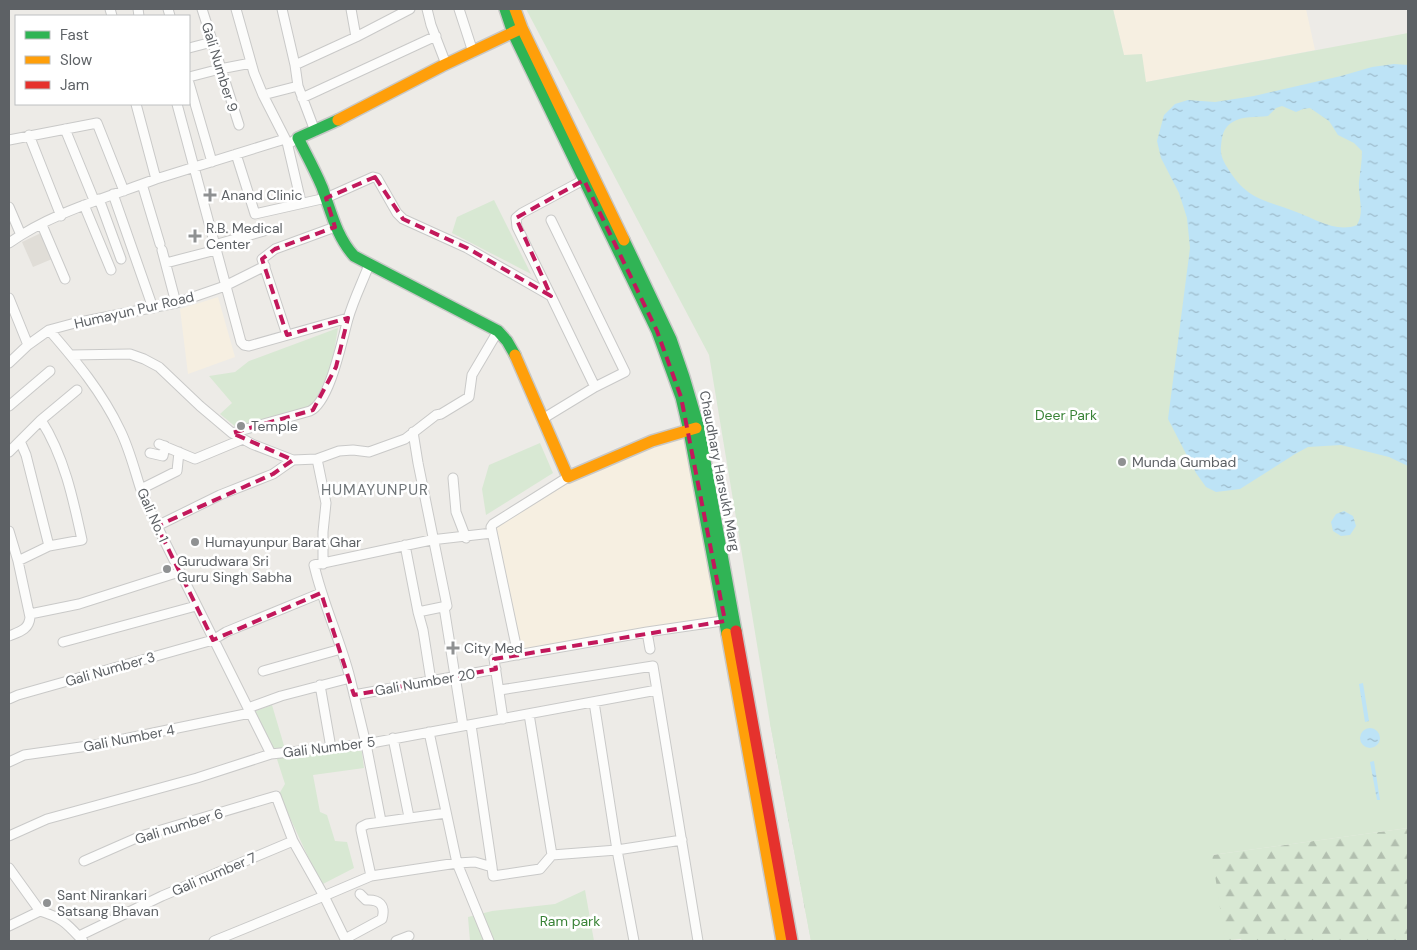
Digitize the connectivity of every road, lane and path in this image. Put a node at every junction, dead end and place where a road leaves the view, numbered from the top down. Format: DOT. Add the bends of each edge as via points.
graph roads {
  1 [pos="202,9"];
  2 [pos="236,9"];
  3 [pos="282,9"];
  4 [pos="351,9"];
  5 [pos="410,9"];
  6 [pos="427,9"];
  7 [pos="458,9"];
  8 [pos="505,9"];
  9 [pos="515,9"];
  10 [pos="517,30"];
  11 [pos="436,36"];
  12 [pos="356,37"];
  13 [pos="212,42"];
  14 [pos="190,48"];
  15 [pos="474,52"];
  16 [pos="251,63"];
  17 [pos="446,64"];
  18 [pos="295,65"];
  19 [pos="220,68"];
  20 [pos="190,77"];
  21 [pos="190,86"];
  22 [pos="298,86"];
  23 [pos="263,95"];
  24 [pos="302,98"];
  25 [pos="136,105"];
  26 [pos="176,105"];
  27 [pos="239,125"];
  28 [pos="64,129"];
  29 [pos="315,131"];
  30 [pos="29,135"];
  31 [pos="9,140"];
  32 [pos="290,140"];
  33 [pos="236,154"];
  34 [pos="212,162"];
  35 [pos="194,167"];
  36 [pos="588,178"];
  37 [pos="156,179"];
  38 [pos="142,184"];
  39 [pos="124,191"];
  40 [pos="113,194"];
  41 [pos="326,198"];
  42 [pos="97,200"];
  43 [pos="301,202"];
  44 [pos="84,205"];
  45 [pos="9,207"];
  46 [pos="61,216"];
  47 [pos="551,220"];
  48 [pos="42,225"];
  49 [pos="334,227"];
  50 [pos="264,231"];
  51 [pos="21,235"];
  52 [pos="9,243"];
  53 [pos="215,248"];
  54 [pos="121,260"];
  55 [pos="166,263"];
  56 [pos="369,265"];
  57 [pos="265,266"];
  58 [pos="111,270"];
  59 [pos="66,279"];
  60 [pos="225,286"];
  61 [pos="551,296"];
  62 [pos="9,298"];
  63 [pos="176,303"];
  64 [pos="153,308"];
  65 [pos="348,318"];
  66 [pos="49,330"];
  67 [pos="498,331"];
  68 [pos="287,335"];
  69 [pos="28,345"];
  70 [pos="71,355"];
  71 [pos="9,363"];
  72 [pos="50,371"];
  73 [pos="595,387"];
  74 [pos="78,390"];
  75 [pos="9,406"];
  76 [pos="544,418"];
  77 [pos="41,420"];
  78 [pos="694,429"];
  79 [pos="232,432"];
  80 [pos="413,432"];
  81 [pos="243,439"];
  82 [pos="20,441"];
  83 [pos="9,452"];
  84 [pos="180,452"];
  85 [pos="150,453"];
  86 [pos="317,459"];
  87 [pos="293,460"];
  88 [pos="568,477"];
  89 [pos="453,478"];
  90 [pos="141,489"];
  91 [pos="157,526"];
  92 [pos="9,531"];
  93 [pos="492,534"];
  94 [pos="466,538"];
  95 [pos="434,540"];
  96 [pos="405,545"];
  97 [pos="49,546"];
  98 [pos="18,561"];
  99 [pos="323,564"];
  100 [pos="179,572"];
  101 [pos="321,593"];
  102 [pos="196,606"];
  103 [pos="444,607"];
  104 [pos="418,612"];
  105 [pos="30,614"];
  106 [pos="729,620"];
  107 [pos="647,632"];
  108 [pos="9,636"];
  109 [pos="213,640"];
  110 [pos="63,642"];
  111 [pos="650,648"];
  112 [pos="341,649"];
  113 [pos="518,655"];
  114 [pos="496,669"];
  115 [pos="263,671"];
  116 [pos="455,677"];
  117 [pos="350,678"];
  118 [pos="431,681"];
  119 [pos="320,685"];
  120 [pos="500,690"];
  121 [pos="657,690"];
  122 [pos="354,695"];
  123 [pos="9,699"];
  124 [pos="594,702"];
  125 [pos="249,710"];
  126 [pos="529,714"];
  127 [pos="503,719"];
  128 [pos="467,725"];
  129 [pos="429,732"];
  130 [pos="393,738"];
  131 [pos="366,744"];
  132 [pos="331,748"];
  133 [pos="749,750"];
  134 [pos="271,754"];
  135 [pos="9,762"];
  136 [pos="446,813"];
  137 [pos="409,817"];
  138 [pos="382,821"];
  139 [pos="9,836"];
  140 [pos="682,840"];
  141 [pos="293,841"];
  142 [pos="617,850"];
  143 [pos="552,855"];
  144 [pos="84,861"];
  145 [pos="457,863"];
  146 [pos="492,867"];
  147 [pos="9,868"];
  148 [pos="371,876"];
  149 [pos="360,894"];
  150 [pos="324,896"];
  151 [pos="40,911"];
  152 [pos="9,926"];
  153 [pos="409,936"];
  154 [pos="81,939"];
  155 [pos="344,940"];
  156 [pos="214,941"];
  157 [pos="396,941"];
  158 [pos="489,941"];
  159 [pos="634,941"];
  160 [pos="698,941"];
  161 [pos="782,941"];
  162 [pos="792,941"];
  1 -- 13 [label="street, Gali Number 9"];
  2 -- 16 [label="street"];
  3 -- 18 [label="street"];
  4 -- 12 [label="street"];
  5 -- 12 [label="street"];
  6 -- 11 [label="street"];
  7 -- 15 [label="street"];
  8 -- 10 [label="street, Chaudhary Harsukh Marg"];
  9 -- 10 [label="street, Chaudhary Harsukh Marg"];
  10 -- 15 [label="street"];
  10 -- 36 [label="street, Chaudhary Harsukh Marg"];
  11 -- 17 [label="street"];
  11 -- 24 [label="street"];
  12 -- 18 [label="street"];
  13 -- 14 [label="street"];
  13 -- 19 [label="street, Gali Number 9"];
  15 -- 17 [label="street"];
  16 -- 19 [label="street"];
  16 -- 23 [label="street"];
  17 -- 29 [label="street"];
  18 -- 22 [label="street"];
  19 -- 20 [label="street"];
  19 -- 27 [label="street, Gali Number 9"];
  21 -- 34 [label="street"];
  22 -- 23 [label="street"];
  22 -- 24 [label="street"];
  23 -- 32 [label="street"];
  24 -- 29 [label="street"];
  25 -- 37 [label="street"];
  26 -- 35 [label="street"];
  28 -- 30 [label="street"];
  28 -- 39 [label="street" via="96,123"];
  28 -- 42 [label="street"];
  29 -- 32 [label="street"];
  30 -- 31 [label="street"];
  30 -- 46 [label="street"];
  32 -- 33 [label="street"];
  32 -- 41 [label="street" via="316,170"];
  32 -- 43 [label="street"];
  33 -- 34 [label="street"];
  33 -- 43 [label="street" via="254,214"];
  34 -- 35 [label="street"];
  35 -- 37 [label="street"];
  35 -- 53 [label="street"];
  36 -- 61 [label="street" via="516,218 517,227"];
  36 -- 78 [label="street, Chaudhary Harsukh Marg" via="678,354 691,395"];
  37 -- 38 [label="street"];
  38 -- 39 [label="street"];
  38 -- 55 [label="street"];
  39 -- 40 [label="street"];
  40 -- 42 [label="street"];
  40 -- 64 [label="street"];
  41 -- 43 [label="street"];
  41 -- 49 [label="street"];
  41 -- 61 [label="street" via="373,176 379,180 403,218 467,248"];
  42 -- 44 [label="street"];
  42 -- 54 [label="street"];
  44 -- 46 [label="street"];
  44 -- 58 [label="street"];
  45 -- 51 [label="street"];
  46 -- 48 [label="street"];
  47 -- 73 [label="street" via="624,372"];
  48 -- 51 [label="street"];
  48 -- 59 [label="street"];
  49 -- 56 [label="street" via="346,248"];
  49 -- 57 [label="street" via="274,249 262,259"];
  50 -- 53 [label="street"];
  51 -- 52 [label="street"];
  53 -- 55 [label="street"];
  53 -- 60 [label="street"];
  55 -- 63 [label="street"];
  56 -- 65 [label="street"];
  56 -- 67 [label="street"];
  57 -- 60 [label="street, Humayun Pur Road"];
  57 -- 68 [label="street"];
  60 -- 63 [label="street, Humayun Pur Road"];
  60 -- 68 [label="street" via="244,345"];
  61 -- 73 [label="street"];
  62 -- 69 [label="street"];
  63 -- 64 [label="street, Humayun Pur Road"];
  64 -- 66 [label="street, Humayun Pur Road"];
  65 -- 68 [label="street"];
  65 -- 79 [label="street" via="336,367 317,407"];
  66 -- 69 [label="street, Humayun Pur Road"];
  66 -- 70 [label="street, Gali No. 1"];
  67 -- 76 [label="street" via="518,359"];
  67 -- 80 [label="street" via="472,375 469,397"];
  69 -- 71 [label="street, Humayun Pur Road"];
  70 -- 79 [label="street" via="130,354 144,359 159,367"];
  70 -- 90 [label="street, Gali No. 1" via="103,397 121,431"];
  72 -- 75 [label="street"];
  73 -- 76 [label="street"];
  74 -- 77 [label="street"];
  76 -- 88 [label="street"];
  77 -- 82 [label="street"];
  77 -- 97 [label="street" via="62,461 82,540"];
  78 -- 88 [label="street" via="652,441"];
  78 -- 106 [label="street, Chaudhary Harsukh Marg"];
  79 -- 81 [label="street"];
  80 -- 86 [label="street" via="405,439 369,452 339,451"];
  80 -- 95 [label="street"];
  81 -- 84 [label="street" via="195,459"];
  81 -- 87 [label="street"];
  82 -- 83 [label="street"];
  82 -- 97 [label="street"];
  84 -- 85 [label="street" via="162,445 162,456"];
  84 -- 90 [label="street" via="177,471"];
  86 -- 87 [label="street"];
  86 -- 99 [label="street" via="326,503"];
  87 -- 91 [label="street" via="273,474 220,495"];
  88 -- 93 [label="street" via="493,524"];
  89 -- 94 [label="street" via="456,512"];
  90 -- 91 [label="street, Gali No. 1"];
  91 -- 100 [label="street, Gali No. 1"];
  92 -- 98 [label="street"];
  93 -- 94 [label="street"];
  93 -- 113 [label="street"];
  94 -- 95 [label="street"];
  95 -- 96 [label="street"];
  95 -- 103 [label="street" via="448,606"];
  96 -- 99 [label="street"];
  96 -- 104 [label="street"];
  97 -- 98 [label="street"];
  98 -- 105 [label="street"];
  99 -- 101 [label="street" via="314,565"];
  100 -- 102 [label="street, Gali No. 1"];
  100 -- 105 [label="street" via="86,602"];
  101 -- 109 [label="street, Gali Number 3"];
  101 -- 112 [label="street"];
  102 -- 109 [label="street, Gali No. 1"];
  102 -- 110 [label="street"];
  103 -- 104 [label="street"];
  103 -- 116 [label="street"];
  104 -- 118 [label="street" via="424,630"];
  105 -- 108 [label="street" via="26,628"];
  106 -- 107 [label="street"];
  106 -- 133 [label="street, Chaudhary Harsukh Marg"];
  107 -- 111 [label="street"];
  107 -- 113 [label="street"];
  109 -- 123 [label="street, Gali Number 3"];
  109 -- 125 [label="street, Gali No. 1"];
  112 -- 115 [label="street"];
  112 -- 117 [label="street"];
  113 -- 114 [label="street" via="494,659"];
  114 -- 116 [label="street, Gali Number 20"];
  114 -- 120 [label="street"];
  116 -- 118 [label="street, Gali Number 20"];
  116 -- 128 [label="street"];
  117 -- 119 [label="street, Gali Number 4"];
  117 -- 122 [label="street"];
  118 -- 122 [label="street, Gali Number 20"];
  119 -- 125 [label="street, Gali Number 4" via="281,696"];
  119 -- 132 [label="street"];
  120 -- 121 [label="street" via="653,666"];
  120 -- 127 [label="street"];
  121 -- 124 [label="street, Gali Number 5"];
  121 -- 140 [label="street"];
  122 -- 131 [label="street"];
  124 -- 126 [label="street, Gali Number 5"];
  124 -- 142 [label="street"];
  125 -- 134 [label="street, Gali No. 1"];
  125 -- 135 [label="street, Gali Number 4" via="95,745 24,755"];
  126 -- 127 [label="street, Gali Number 5"];
  126 -- 143 [label="street"];
  127 -- 128 [label="street, Gali Number 5"];
  128 -- 129 [label="street, Gali Number 5"];
  128 -- 146 [label="street"];
  129 -- 130 [label="street, Gali Number 5"];
  129 -- 136 [label="street"];
  130 -- 131 [label="street, Gali Number 5"];
  130 -- 137 [label="street"];
  131 -- 132 [label="street, Gali Number 5"];
  131 -- 138 [label="street"];
  132 -- 134 [label="street, Gali Number 5"];
  133 -- 161 [label="street, Chaudhary Harsukh Marg"];
  133 -- 162 [label="street, Chaudhary Harsukh Marg"];
  134 -- 139 [label="street, Gali Number 5" via="47,819"];
  136 -- 137 [label="street"];
  136 -- 145 [label="street"];
  137 -- 138 [label="street"];
  138 -- 148 [label="street" via="362,826 361,830"];
  140 -- 142 [label="street"];
  140 -- 160 [label="street"];
  141 -- 144 [label="street, Gali number 6" via="276,796 141,836"];
  141 -- 150 [label="street"];
  141 -- 154 [label="street, Gali number 7" via="162,896"];
  142 -- 143 [label="street"];
  142 -- 159 [label="street"];
  143 -- 146 [label="street" via="540,869 493,876"];
  145 -- 146 [label="street" via="475,862"];
  145 -- 148 [label="street"];
  145 -- 158 [label="street"];
  147 -- 151 [label="street"];
  148 -- 150 [label="street"];
  149 -- 155 [label="street" via="366,900 380,902 384,916"];
  150 -- 155 [label="street"];
  150 -- 156 [label="street"];
  151 -- 152 [label="street"];
  151 -- 154 [label="street" via="57,916"];
  153 -- 157 [label="street"];
}
